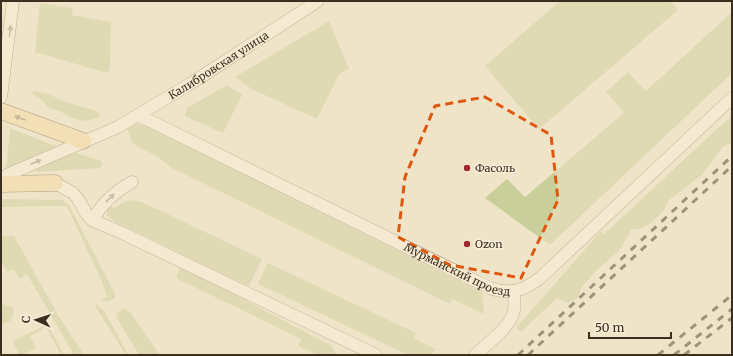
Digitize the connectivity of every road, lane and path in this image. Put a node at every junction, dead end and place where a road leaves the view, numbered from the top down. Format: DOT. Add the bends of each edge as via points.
graph roads {
  1 [pos="13,1"];
  2 [pos="318,1"];
  3 [pos="1,97"];
  4 [pos="732,98"];
  5 [pos="1,111"];
  6 [pos="138,115"];
  7 [pos="83,141"];
  8 [pos="1,179"];
  9 [pos="132,182"];
  10 [pos="55,183"];
  11 [pos="1,184"];
  12 [pos="92,220"];
  13 [pos="514,291"];
  14 [pos="376,355"];
  15 [pos="475,355"];
  3 -- 1 [label="street, one-way"];
  2 -- 6 [label="street, Калибровская улица"];
  4 -- 13 [label="street, Мурманский проезд" via="540,278 522,290"];
  7 -- 5 [label="main road, one-way"];
  6 -- 7 [label="street, Калибровская улица" via="109,132"];
  6 -- 13 [label="street, Мурманский проезд" via="490,288 503,292"];
  8 -- 7 [label="street, Калибровская улица, one-way"];
  12 -- 9 [label="street, one-way" via="108,199"];
  10 -- 11 [label="main road"];
  10 -- 12 [label="street" via="73,193"];
  12 -- 14 [label="street"];
  13 -- 15 [label="street" via="514,312 511,320"];
}
